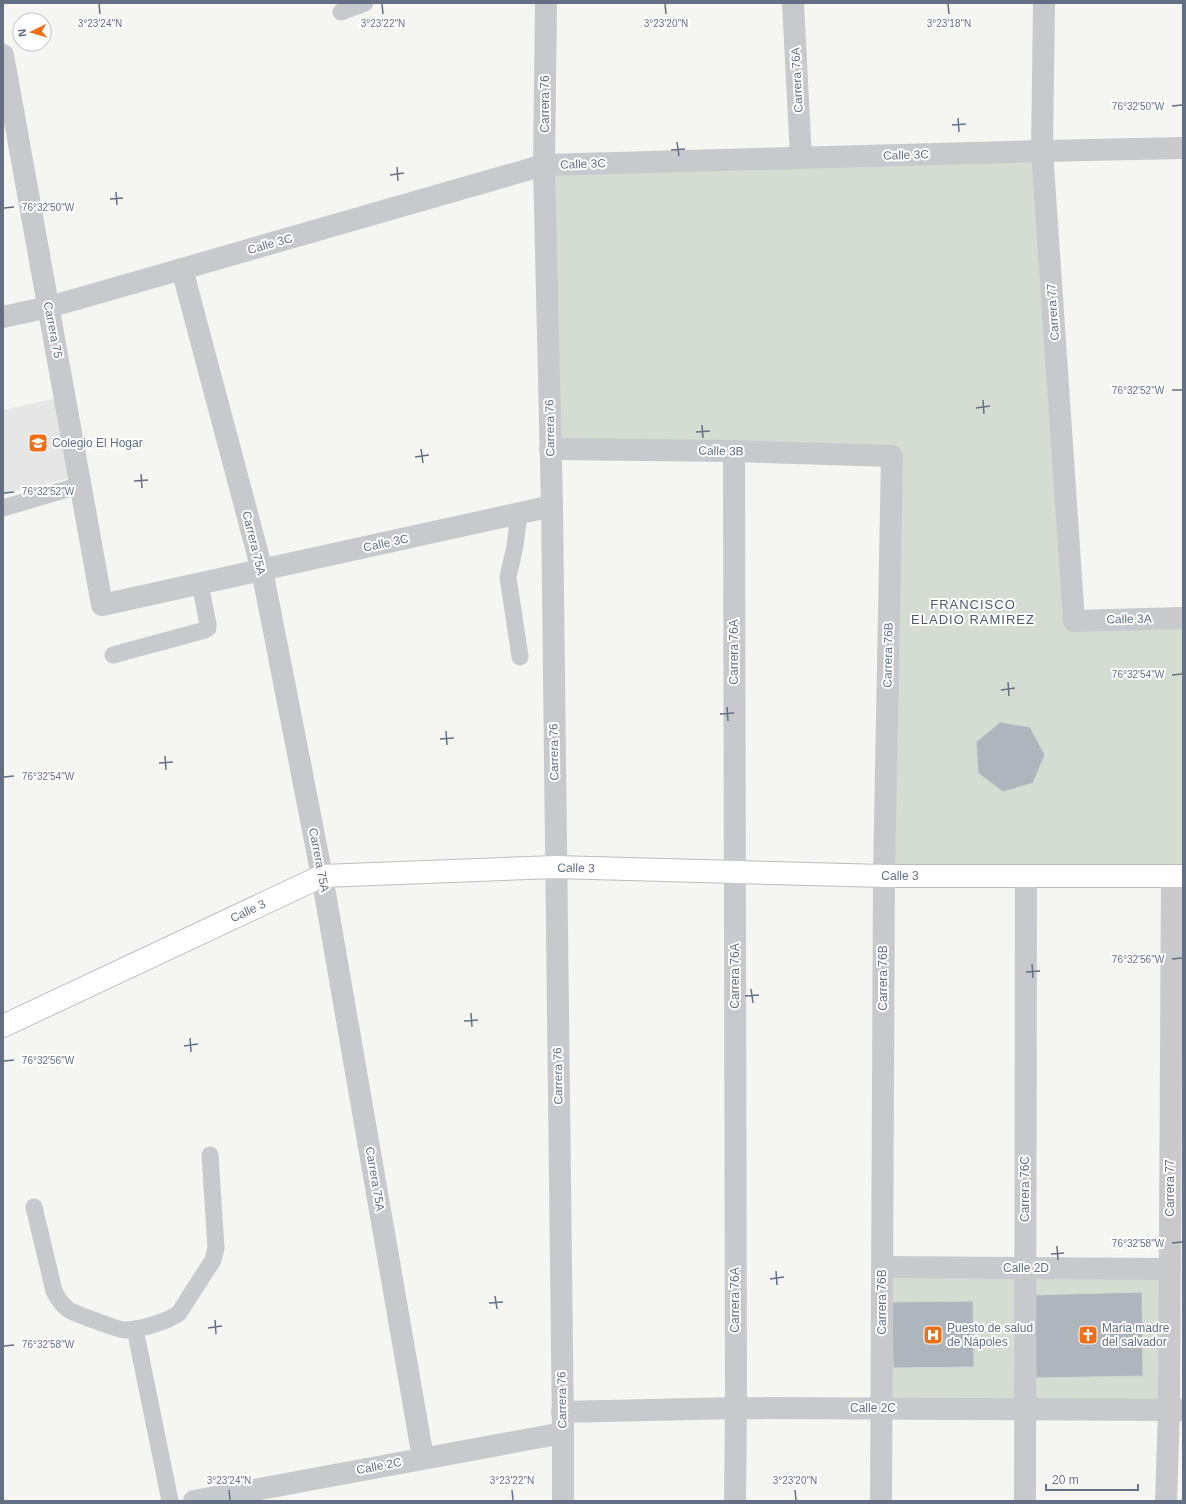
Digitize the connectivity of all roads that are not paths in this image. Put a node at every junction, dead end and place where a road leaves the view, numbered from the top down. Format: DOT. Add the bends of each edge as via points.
graph roads {
  1 [pos="364,3"];
  2 [pos="546,3"];
  3 [pos="793,3"];
  4 [pos="1044,3"];
  5 [pos="341,12"];
  6 [pos="3,55"];
  7 [pos="1183,148"];
  8 [pos="1042,151"];
  9 [pos="801,158"];
  10 [pos="544,165"];
  11 [pos="182,269"];
  12 [pos="48,307"];
  13 [pos="3,318"];
  14 [pos="550,449"];
  15 [pos="734,451"];
  16 [pos="892,456"];
  17 [pos="81,486"];
  18 [pos="552,506"];
  19 [pos="3,508"];
  20 [pos="519,513"];
  21 [pos="262,570"];
  22 [pos="200,584"];
  23 [pos="102,605"];
  24 [pos="1183,618"];
  25 [pos="1074,621"];
  26 [pos="113,655"];
  27 [pos="520,657"];
  28 [pos="555,867"];
  29 [pos="734,872"];
  30 [pos="322,876"];
  31 [pos="884,876"];
  32 [pos="1026,876"];
  33 [pos="1177,876"];
  34 [pos="3,1026"];
  35 [pos="210,1155"];
  36 [pos="34,1207"];
  37 [pos="882,1267"];
  38 [pos="1025,1268"];
  39 [pos="1170,1270"];
  40 [pos="135,1329"];
  41 [pos="736,1408"];
  42 [pos="881,1408"];
  43 [pos="1025,1409"];
  44 [pos="1176,1410"];
  45 [pos="563,1422"];
  46 [pos="423,1458"];
  47 [pos="230,1498"];
  48 [pos="170,1501"];
  49 [pos="194,1501"];
  50 [pos="563,1501"];
  51 [pos="734,1501"];
  52 [pos="881,1501"];
  53 [pos="1025,1501"];
  54 [pos="1166,1501"];
  1 -- 5 [label="lane"];
  2 -- 10 [label="street, Carrera 76"];
  3 -- 9 [label="street, Carrera 76A"];
  4 -- 8 [label="street, Carrera 77"];
  6 -- 12 [label="street, Carrera 75"];
  7 -- 8 [label="street, Calle 3C"];
  8 -- 9 [label="street, Calle 3C"];
  8 -- 25 [label="street, Carrera 77"];
  9 -- 10 [label="street, Calle 3C"];
  10 -- 11 [label="street, Calle 3C"];
  10 -- 14 [label="street, Carrera 76"];
  11 -- 12 [label="street, Calle 3C"];
  11 -- 21 [label="street, Carrera 75A"];
  12 -- 13 [label="street, Calle 3C"];
  12 -- 17 [label="street, Carrera 75"];
  14 -- 15 [label="street, Calle 3B"];
  14 -- 18 [label="street, Carrera 76"];
  15 -- 16 [label="street, Calle 3B"];
  15 -- 29 [label="street, Carrera 76A"];
  16 -- 31 [label="street, Carrera 76B"];
  17 -- 19 [label="lane"];
  17 -- 23 [label="street, Carrera 75"];
  18 -- 20 [label="street, Calle 3C"];
  18 -- 28 [label="street, Carrera 76"];
  20 -- 21 [label="street, Calle 3C"];
  20 -- 27 [label="lane" via="508,577"];
  21 -- 22 [label="street, Calle 3C"];
  21 -- 30 [label="street, Carrera 75A"];
  22 -- 23 [label="street, Calle 3C"];
  22 -- 26 [label="lane" via="208,628"];
  24 -- 25 [label="street, Calle 3A"];
  28 -- 29 [label="street, Calle 3"];
  28 -- 30 [label="street, Calle 3"];
  28 -- 45 [label="street, Carrera 76"];
  29 -- 31 [label="street, Calle 3"];
  29 -- 41 [label="street, Carrera 76A"];
  30 -- 34 [label="street, Calle 3"];
  30 -- 46 [label="street, Carrera 75A"];
  31 -- 32 [label="street, Calle 3"];
  31 -- 37 [label="street, Carrera 76B"];
  32 -- 33 [label="street, Calle 3"];
  32 -- 38 [label="street, Carrera 76C"];
  33 -- 39 [label="street, Carrera 77"];
  35 -- 40 [label="lane" via="216,1248 213,1260 179,1313 172,1318"];
  36 -- 40 [label="lane" via="57,1297 69,1310 122,1330"];
  37 -- 38 [label="street, Calle 2D"];
  37 -- 42 [label="street, Carrera 76B"];
  38 -- 39 [label="street, Calle 2D"];
  38 -- 43 [label="street, Carrera 76C"];
  39 -- 44 [label="street, Carrera 77"];
  40 -- 48 [label="lane"];
  41 -- 42 [label="street, Calle 2C"];
  41 -- 45 [label="street, Calle 2C"];
  41 -- 51 [label="street, Carrera 76A"];
  42 -- 43 [label="street, Calle 2C"];
  42 -- 52 [label="street, Carrera 76B"];
  43 -- 44 [label="street, Calle 2C"];
  43 -- 53 [label="street, Carrera 76C"];
  44 -- 54 [label="street, Carrera 77"];
  45 -- 46 [label="street, Calle 2C"];
  45 -- 50 [label="street, Carrera 76"];
  46 -- 47 [label="street, Calle 2C"];
  47 -- 49 [label="street, Calle 2C"];
}
